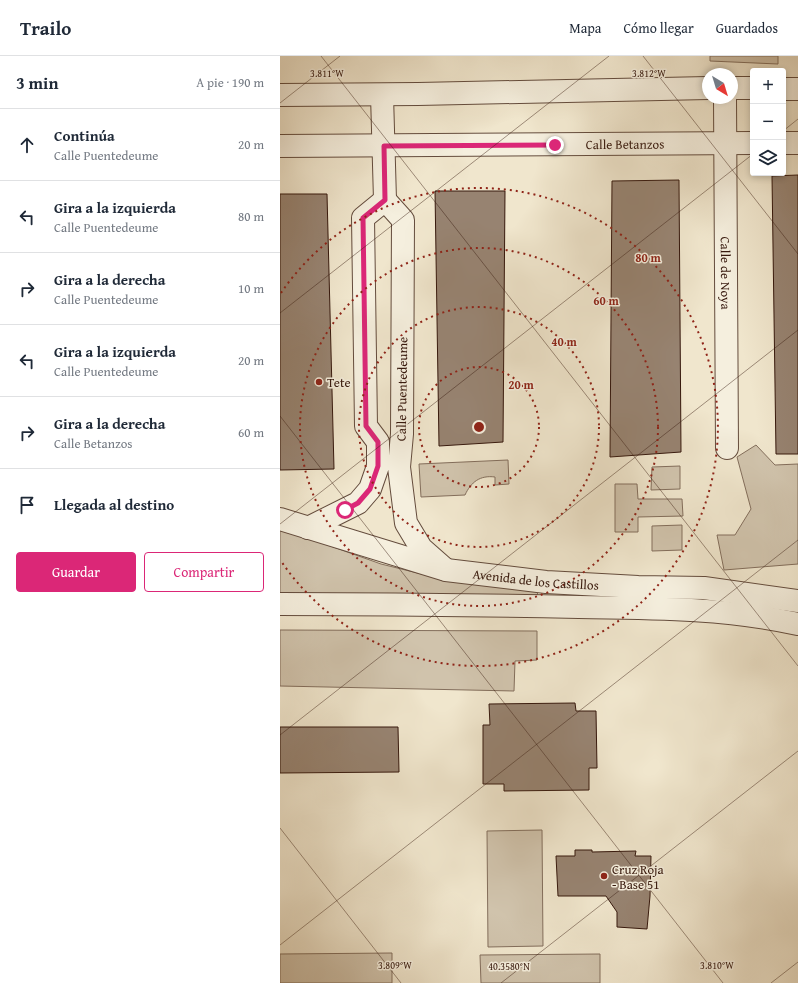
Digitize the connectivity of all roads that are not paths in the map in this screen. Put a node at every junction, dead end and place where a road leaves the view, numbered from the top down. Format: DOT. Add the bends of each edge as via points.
graph roads {
  1 [pos="702,88"];
  2 [pos="738,88"];
  3 [pos="750,88"];
  4 [pos="786,89"];
  5 [pos="798,89"];
  6 [pos="280,95"];
  7 [pos="382,95"];
  8 [pos="725,104"];
  9 [pos="750,143"];
  10 [pos="786,143"];
  11 [pos="798,143"];
  12 [pos="724,144"];
  13 [pos="280,146"];
  14 [pos="384,146"];
  15 [pos="385,200"];
  16 [pos="402,434"];
  17 [pos="378,442"];
  18 [pos="726,448"];
  19 [pos="280,519"];
  20 [pos="308,528"];
  21 [pos="446,570"];
  22 [pos="798,601"];
  23 [pos="280,604"];
  24 [pos="798,624"];
  1 -- 7 [label="street"];
  2 -- 3 [label="street"];
  4 -- 5 [label="street"];
  6 -- 7 [label="street"];
  7 -- 14 [label="street"];
  8 -- 12 [label="street, Calle de Noya"];
  9 -- 12 [label="street, Calle Betanzos"];
  10 -- 11 [label="street"];
  12 -- 14 [label="street, Calle Betanzos"];
  12 -- 18 [label="street, Calle de Noya"];
  13 -- 14 [label="street, Calle Betanzos"];
  14 -- 15 [label="street"];
  15 -- 16 [label="street, Calle Puentedeume" via="403,220"];
  15 -- 17 [label="street, Calle Puentedeume" via="363,218 366,426"];
  16 -- 17 [label="street" via="391,443"];
  16 -- 21 [label="street, Calle Puentedeume" via="399,467 406,523 421,548"];
  17 -- 20 [label="street, Calle Puentedeume" via="378,466 370,489 358,503"];
  19 -- 20 [label="street, Avenida de los Castillos"];
  20 -- 21 [label="street, Avenida de los Castillos"];
  21 -- 22 [label="street, Avenida de los Castillos" via="546,582 704,588"];
  23 -- 24 [label="street, Avenida de los Castillos" via="644,608 722,612"];
}
